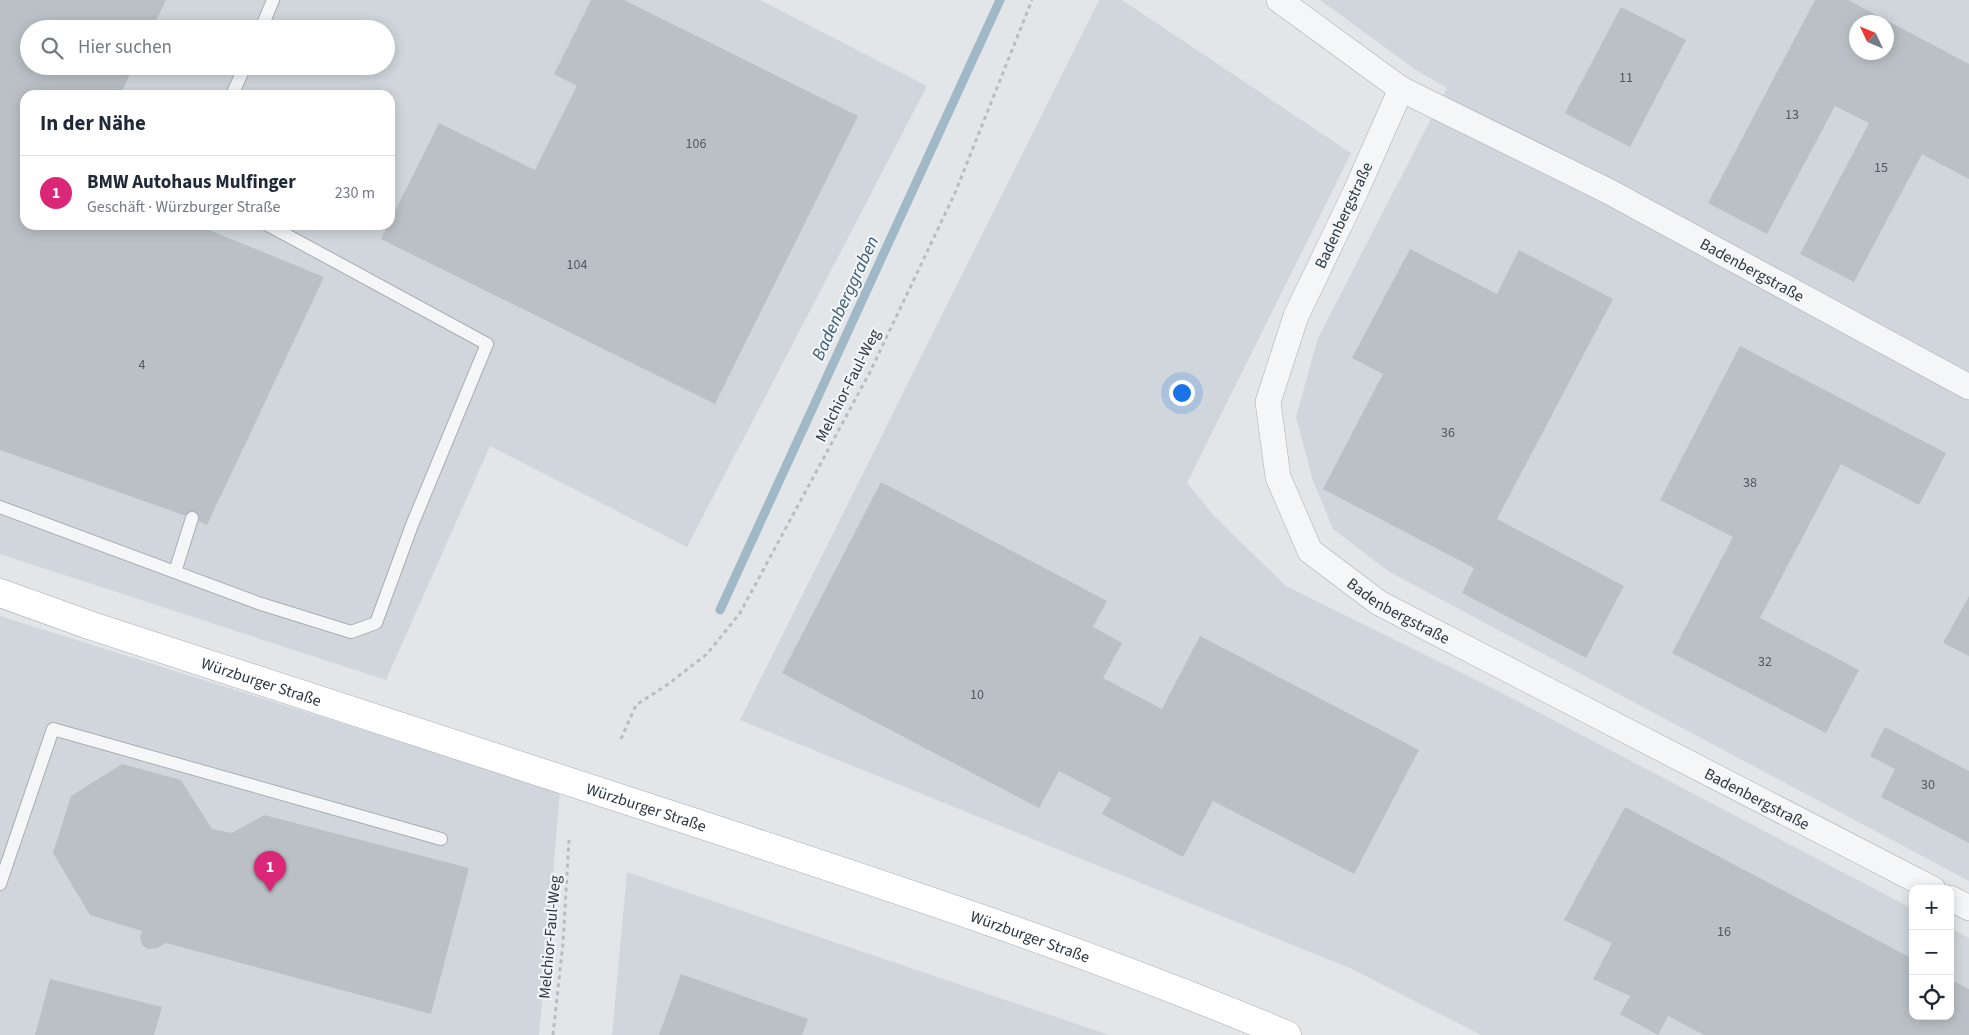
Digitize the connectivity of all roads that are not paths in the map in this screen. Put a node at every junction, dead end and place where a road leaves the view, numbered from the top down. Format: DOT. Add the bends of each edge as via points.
graph roads {
  1 [pos="273,0"];
  2 [pos="1279,0"];
  3 [pos="265,20"];
  4 [pos="241,75"];
  5 [pos="1401,89"];
  6 [pos="234,90"];
  7 [pos="277,230"];
  8 [pos="1969,387"];
  9 [pos="0,507"];
  10 [pos="192,518"];
  11 [pos="175,572"];
  12 [pos="0,593"];
  13 [pos="441,839"];
  14 [pos="0,884"];
  15 [pos="1926,885"];
  16 [pos="1954,900"];
  17 [pos="1969,908"];
  18 [pos="1287,1035"];
  1 -- 3 [label="lane"];
  2 -- 5 [label="street, Badenbergstraße"];
  4 -- 6 [label="lane"];
  5 -- 8 [label="street, Badenbergstraße" via="1608,191"];
  5 -- 15 [label="street, Badenbergstraße" via="1296,316 1268,402 1278,477 1310,551 1379,603"];
  7 -- 11 [label="lane" via="487,344 412,525 376,623 351,632 258,603"];
  9 -- 11 [label="lane"];
  10 -- 11 [label="lane"];
  12 -- 18 [label="main road, Würzburger Straße" via="893,888 1211,1003"];
  13 -- 14 [label="lane" via="53,729"];
  16 -- 17 [label="street"];
}
